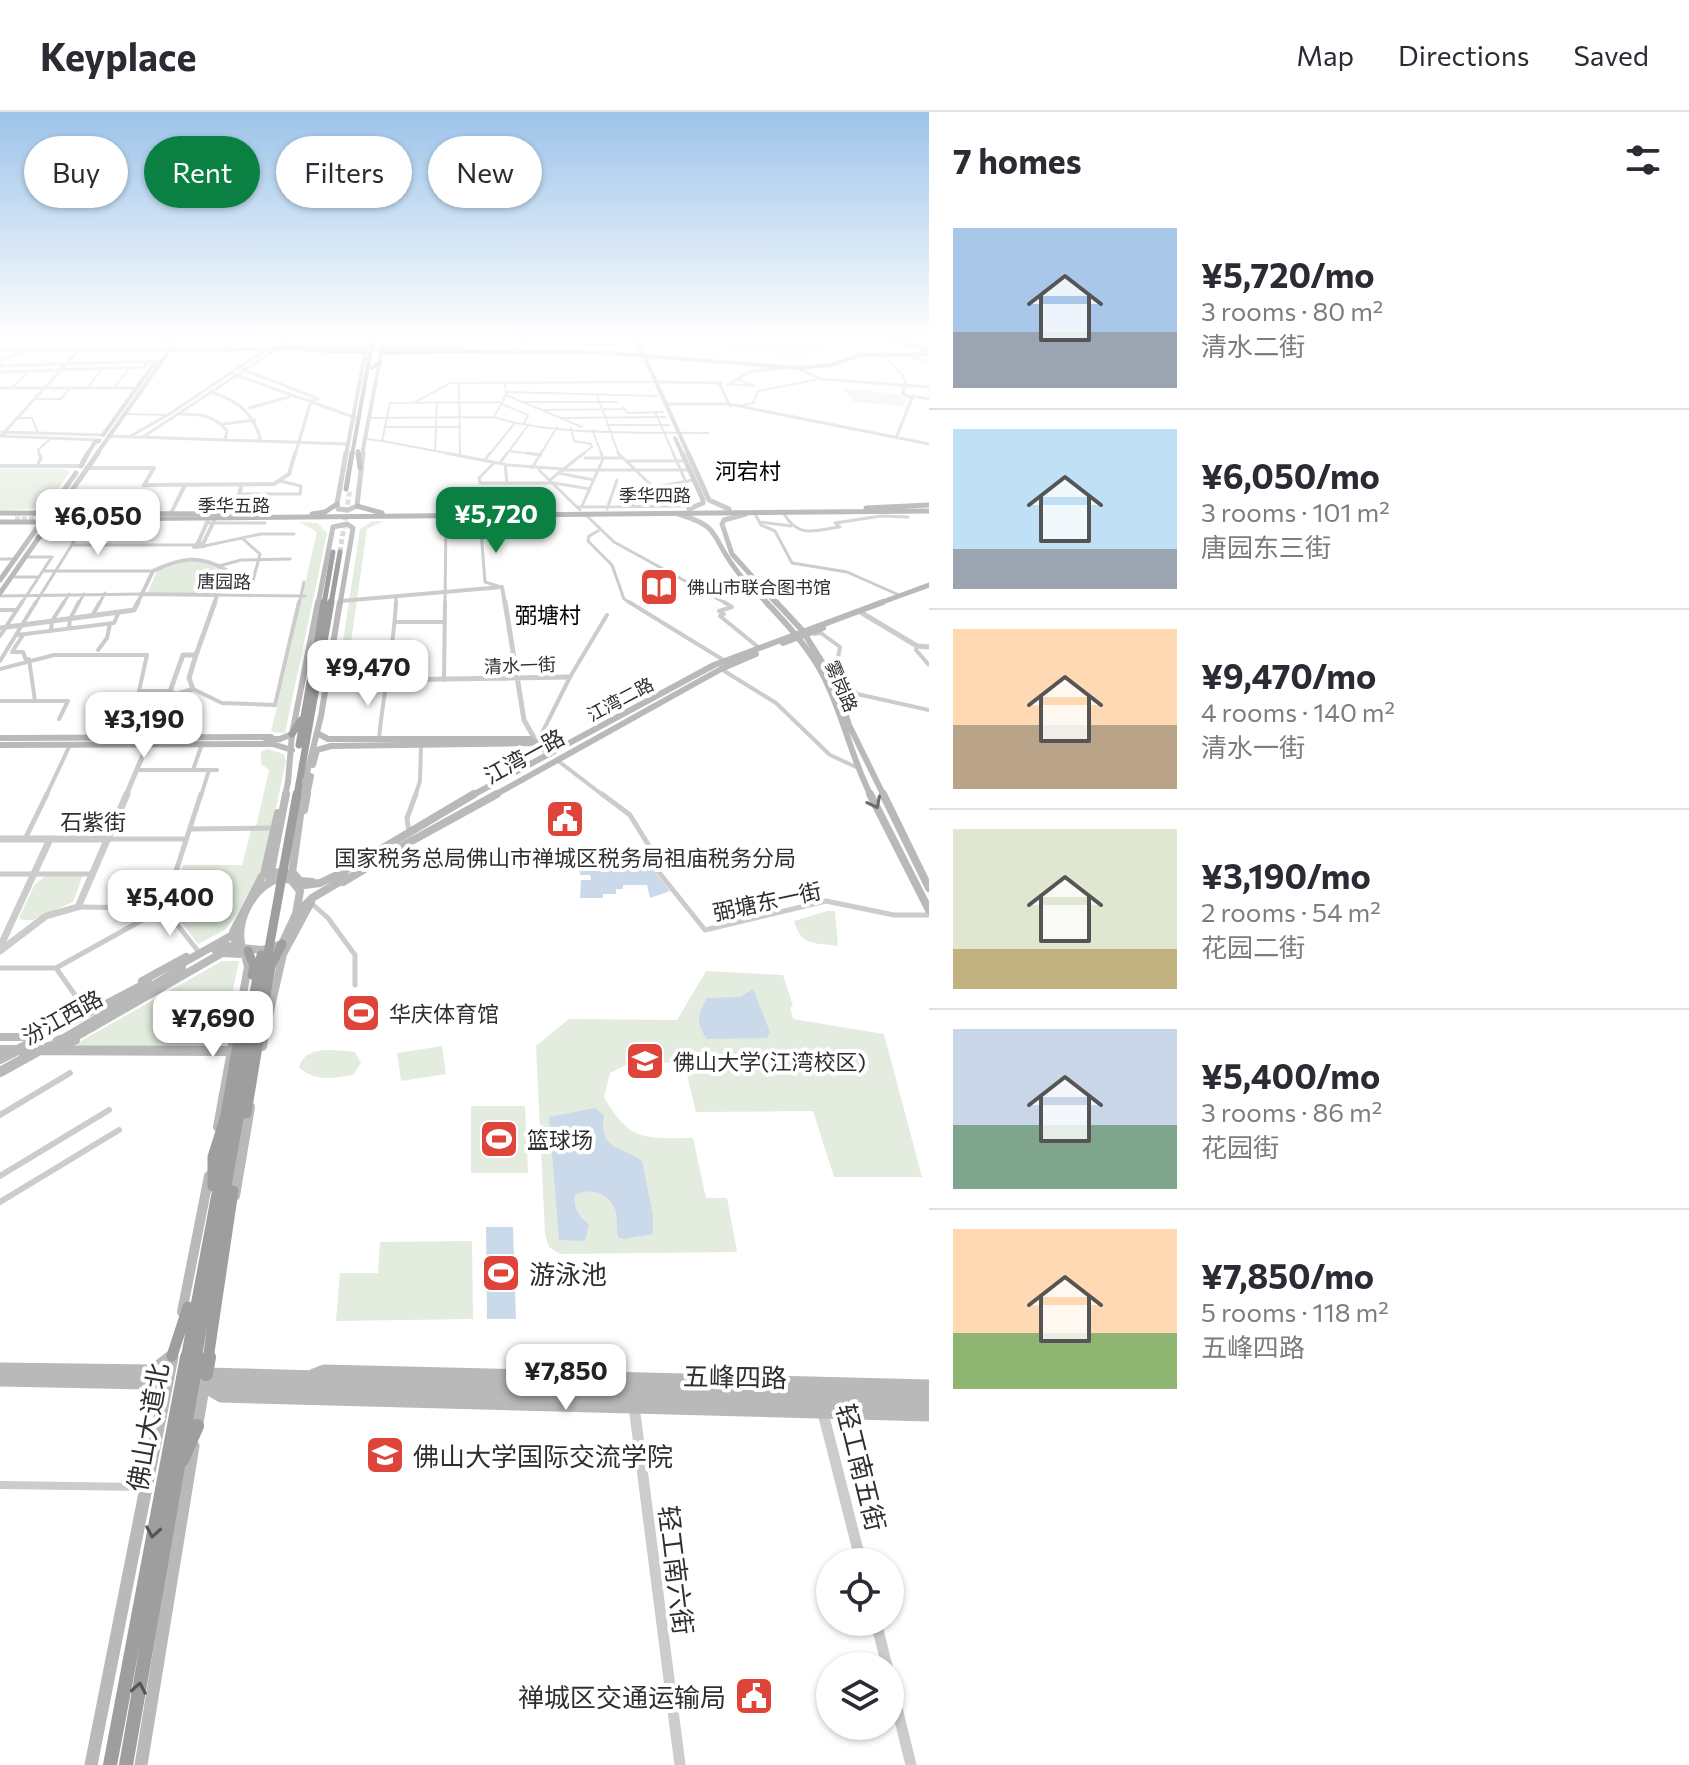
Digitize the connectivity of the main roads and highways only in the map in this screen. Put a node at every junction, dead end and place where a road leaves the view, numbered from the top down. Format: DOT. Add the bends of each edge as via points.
graph roads {
  1 [pos="120,415"];
  2 [pos="120,415"];
  3 [pos="356,415"];
  4 [pos="358,415"];
  5 [pos="371,415"];
  6 [pos="664,415"];
  7 [pos="668,415"];
  8 [pos="672,433"];
  9 [pos="105,438"];
  10 [pos="352,448"];
  11 [pos="346,465"];
  12 [pos="84,467"];
  13 [pos="360,468"];
  14 [pos="348,489"];
  15 [pos="66,498"];
  16 [pos="706,502"];
  17 [pos="337,504"];
  18 [pos="53,505"];
  19 [pos="357,506"];
  20 [pos="687,508"];
  21 [pos="729,509"];
  22 [pos="929,509"];
  23 [pos="48,513"];
  24 [pos="56,513"];
  25 [pos="63,513"];
  26 [pos="80,513"];
  27 [pos="312,514"];
  28 [pos="677,514"];
  29 [pos="746,514"];
  30 [pos="244,515"];
  31 [pos="21,516"];
  32 [pos="382,516"];
  33 [pos="0,517"];
  34 [pos="304,519"];
  35 [pos="210,521"];
  36 [pos="32,522"];
  37 [pos="41,522"];
  38 [pos="49,522"];
  39 [pos="74,522"];
  40 [pos="333,527"];
  41 [pos="353,528"];
  42 [pos="723,528"];
  43 [pos="712,530"];
  44 [pos="36,536"];
  45 [pos="27,541"];
  46 [pos="337,552"];
  47 [pos="25,557"];
  48 [pos="0,576"];
  49 [pos="929,587"];
  50 [pos="340,592"];
  51 [pos="320,594"];
  52 [pos="0,596"];
  53 [pos="328,602"];
  54 [pos="789,615"];
  55 [pos="822,622"];
  56 [pos="804,632"];
  57 [pos="794,635"];
  58 [pos="776,645"];
  59 [pos="808,652"];
  60 [pos="721,669"];
  61 [pos="303,717"];
  62 [pos="307,732"];
  63 [pos="317,733"];
  64 [pos="292,734"];
  65 [pos="150,742"];
  66 [pos="274,742"];
  67 [pos="379,742"];
  68 [pos="0,743"];
  69 [pos="22,745"];
  70 [pos="45,745"];
  71 [pos="31,748"];
  72 [pos="292,750"];
  73 [pos="310,752"];
  74 [pos="548,753"];
  75 [pos="556,759"];
  76 [pos="313,765"];
  77 [pos="295,781"];
  78 [pos="408,837"];
  79 [pos="269,868"];
  80 [pos="294,876"];
  81 [pos="343,876"];
  82 [pos="266,878"];
  83 [pos="929,888"];
  84 [pos="310,902"];
  85 [pos="929,912"];
  86 [pos="296,914"];
  87 [pos="235,932"];
  88 [pos="282,949"];
  89 [pos="246,958"];
  90 [pos="181,966"];
  91 [pos="274,967"];
  92 [pos="148,988"];
  93 [pos="128,1000"];
  94 [pos="142,1000"];
  95 [pos="85,1015"];
  96 [pos="0,1037"];
  97 [pos="30,1037"];
  98 [pos="42,1037"];
  99 [pos="48,1047"];
  100 [pos="0,1050"];
  101 [pos="16,1050"];
  102 [pos="38,1051"];
  103 [pos="61,1052"];
  104 [pos="233,1054"];
  105 [pos="0,1059"];
  106 [pos="0,1072"];
  107 [pos="238,1100"];
  108 [pos="213,1157"];
  109 [pos="213,1209"];
  110 [pos="201,1270"];
  111 [pos="172,1356"];
  112 [pos="0,1369"];
  113 [pos="307,1377"];
  114 [pos="429,1378"];
  115 [pos="0,1380"];
  116 [pos="205,1380"];
  117 [pos="408,1385"];
  118 [pos="929,1386"];
  119 [pos="633,1392"];
  120 [pos="929,1393"];
  121 [pos="820,1396"];
  122 [pos="163,1403"];
  123 [pos="924,1409"];
  124 [pos="197,1426"];
  125 [pos="176,1474"];
  126 [pos="91,1765"];
  127 [pos="110,1765"];
  128 [pos="126,1765"];
  129 [pos="141,1765"];
  1 -- 9 [label="main road"];
  2 -- 9 [label="main road" via="101,434"];
  3 -- 10 [label="highway"];
  4 -- 10 [label="highway"];
  5 -- 13 [label="main road"];
  6 -- 8 [label="main road"];
  7 -- 8 [label="main road"];
  8 -- 16 [label="main road"];
  8 -- 16 [label="main road"];
  9 -- 12 [label="main road"];
  9 -- 12 [label="main road"];
  10 -- 11 [label="highway"];
  10 -- 13 [label="highway"];
  10 -- 14 [label="highway"];
  11 -- 17 [label="main road"];
  12 -- 15 [label="main road"];
  12 -- 18 [label="main road"];
  13 -- 19 [label="main road"];
  15 -- 24 [label="main road"];
  15 -- 26 [label="main road" via="69,509"];
  16 -- 20 [label="main road"];
  16 -- 21 [label="main road"];
  17 -- 19 [label="main road" via="344,510"];
  17 -- 27 [label="main road"];
  18 -- 23 [label="main road"];
  18 -- 31 [label="main road"];
  19 -- 32 [label="main road"];
  20 -- 21 [label="main road, 季华四路"];
  20 -- 32 [label="main road, 季华四路"];
  21 -- 22 [label="main road, 季华四路"];
  22 -- 29 [label="main road, 季华四路"];
  23 -- 24 [label="main road"];
  23 -- 31 [label="main road"];
  23 -- 37 [label="main road"];
  24 -- 25 [label="main road"];
  24 -- 36 [label="main road"];
  24 -- 38 [label="main road"];
  25 -- 26 [label="main road"];
  25 -- 37 [label="main road"];
  26 -- 30 [label="main road"];
  26 -- 39 [label="main road" via="68,518"];
  27 -- 30 [label="main road, 季华五路"];
  27 -- 32 [label="main road, 季华五路"];
  28 -- 29 [label="main road, 季华四路"];
  28 -- 32 [label="main road, 季华四路"];
  28 -- 43 [label="main road" via="705,522"];
  29 -- 42 [label="main road" via="724,520"];
  30 -- 35 [label="main road, 季华五路" via="86,517"];
  31 -- 33 [label="main road"];
  31 -- 36 [label="main road"];
  31 -- 44 [label="main road"];
  32 -- 34 [label="main road, 季华五路"];
  32 -- 41 [label="main road"];
  34 -- 35 [label="main road, 季华五路"];
  34 -- 40 [label="main road"];
  35 -- 39 [label="main road"];
  36 -- 37 [label="main road"];
  37 -- 38 [label="main road"];
  37 -- 44 [label="main road"];
  38 -- 39 [label="main road"];
  38 -- 44 [label="main road"];
  39 -- 44 [label="main road"];
  40 -- 41 [label="main road"];
  40 -- 51 [label="main road"];
  41 -- 50 [label="main road"];
  42 -- 43 [label="main road" via="712,523"];
  42 -- 54 [label="main road, 雾岗路" via="732,554"];
  43 -- 57 [label="main road, 雾岗路" via="734,568"];
  44 -- 45 [label="main road"];
  44 -- 47 [label="main road"];
  45 -- 48 [label="main road"];
  45 -- 48 [label="main road"];
  46 -- 53 [label="highway"];
  47 -- 52 [label="main road"];
  47 -- 52 [label="main road"];
  49 -- 55 [label="main road, 江湾二路"];
  49 -- 56 [label="main road, 江湾二路"];
  50 -- 53 [label="highway"];
  50 -- 63 [label="main road"];
  51 -- 53 [label="highway"];
  51 -- 64 [label="main road"];
  53 -- 61 [label="highway"];
  53 -- 62 [label="highway"];
  54 -- 55 [label="main road"];
  54 -- 56 [label="main road, 雾岗路"];
  55 -- 56 [label="main road, 江湾二路"];
  56 -- 57 [label="main road, 江湾二路"];
  56 -- 83 [label="main road, 雾岗路" via="836,684 849,725"];
  57 -- 58 [label="main road, 江湾二路"];
  57 -- 59 [label="main road, 雾岗路"];
  57 -- 74 [label="main road, 江湾二路" via="725,661"];
  58 -- 59 [label="main road"];
  58 -- 60 [label="main road, 江湾二路"];
  59 -- 85 [label="main road, 雾岗路, one-way" via="831,692 856,767"];
  60 -- 75 [label="main road, 江湾一路"];
  61 -- 64 [label="highway"];
  61 -- 77 [label="highway"];
  62 -- 73 [label="highway"];
  62 -- 77 [label="highway"];
  63 -- 67 [label="main road" via="328,739"];
  63 -- 73 [label="main road"];
  64 -- 66 [label="main road"];
  64 -- 72 [label="main road"];
  65 -- 66 [label="main road"];
  65 -- 66 [label="main road"];
  65 -- 66 [label="main road" via="201,747"];
  65 -- 68 [label="main road"];
  65 -- 68 [label="main road" via="95,738"];
  65 -- 70 [label="main road"];
  65 -- 71 [label="main road"];
  66 -- 72 [label="main road"];
  67 -- 74 [label="main road" via="537,743"];
  67 -- 76 [label="main road" via="324,747 317,750"];
  68 -- 69 [label="main road"];
  68 -- 71 [label="main road"];
  69 -- 70 [label="main road"];
  69 -- 71 [label="main road"];
  70 -- 71 [label="main road"];
  72 -- 77 [label="main road"];
  73 -- 76 [label="main road"];
  73 -- 77 [label="main road"];
  74 -- 75 [label="main road"];
  74 -- 78 [label="main road, 江湾二路"];
  75 -- 78 [label="main road, 江湾一路"];
  76 -- 80 [label="main road"];
  77 -- 79 [label="main road, bridge"];
  77 -- 79 [label="main road" via="284,785"];
  77 -- 80 [label="main road, bridge"];
  77 -- 107 [label="highway, bridge"];
  78 -- 80 [label="main road" via="320,881"];
  78 -- 81 [label="main road, 江湾一路"];
  78 -- 84 [label="main road"];
  79 -- 80 [label="main road, bridge"];
  79 -- 82 [label="main road, bridge"];
  80 -- 81 [label="main road, bridge" via="320,883"];
  80 -- 82 [label="main road, bridge"];
  80 -- 84 [label="main road"];
  80 -- 86 [label="main road, bridge" via="301,896"];
  81 -- 86 [label="main road, bridge"];
  82 -- 87 [label="main road"];
  84 -- 88 [label="main road"];
  86 -- 88 [label="main road"];
  87 -- 89 [label="main road, bridge"];
  87 -- 90 [label="main road, bridge"];
  87 -- 95 [label="main road"];
  88 -- 89 [label="main road, bridge"];
  88 -- 91 [label="main road, 佛山大道北"];
  89 -- 90 [label="main road, bridge" via="220,947"];
  89 -- 91 [label="highway, bridge"];
  89 -- 94 [label="main road" via="222,953"];
  89 -- 104 [label="highway, bridge"];
  90 -- 92 [label="main road, 汾江西路"];
  90 -- 95 [label="main road, 汾江西路"];
  91 -- 116 [label="main road, 佛山大道北"];
  91 -- 116 [label="highway, bridge" via="255,1055"];
  92 -- 93 [label="main road, 汾江西路"];
  92 -- 94 [label="main road"];
  93 -- 94 [label="main road"];
  93 -- 99 [label="main road, 汾江西路"];
  94 -- 99 [label="main road" via="75,1040"];
  95 -- 97 [label="main road"];
  95 -- 98 [label="main road, 汾江西路"];
  96 -- 97 [label="main road"];
  97 -- 98 [label="main road"];
  98 -- 99 [label="main road"];
  98 -- 101 [label="main road, 汾江西路"];
  99 -- 102 [label="main road, 汾江西路"];
  99 -- 103 [label="main road"];
  100 -- 101 [label="main road"];
  101 -- 102 [label="main road"];
  101 -- 105 [label="main road, 汾江西路"];
  102 -- 103 [label="main road"];
  102 -- 106 [label="main road, 汾江西路"];
  103 -- 104 [label="main road"];
  104 -- 108 [label="highway" via="226,1116"];
  107 -- 109 [label="highway, 佛山大道北"];
  107 -- 125 [label="highway, 佛山大道北"];
  108 -- 109 [label="highway"];
  108 -- 111 [label="main road, 佛山大道北"];
  109 -- 110 [label="highway, 佛山大道北"];
  110 -- 111 [label="highway"];
  110 -- 127 [label="highway, 佛山大道北, one-way"];
  111 -- 112 [label="main road" via="153,1371"];
  111 -- 122 [label="main road, 佛山大道北"];
  113 -- 114 [label="main road" via="324,1371"];
  113 -- 116 [label="main road, 五峰四路"];
  113 -- 117 [label="main road, 五峰四路"];
  114 -- 117 [label="main road, 五峰四路"];
  114 -- 119 [label="main road, 五峰四路"];
  115 -- 122 [label="main road" via="147,1383"];
  116 -- 117 [label="main road, 五峰四路"];
  116 -- 119 [label="main road" via="221,1396"];
  116 -- 124 [label="main road, 佛山大道北"];
  117 -- 119 [label="main road, 五峰四路"];
  118 -- 121 [label="main road"];
  119 -- 121 [label="main road, 五峰四路"];
  119 -- 121 [label="main road" via="708,1403 761,1404"];
  120 -- 121 [label="main road, 五峰四路"];
  121 -- 123 [label="main road"];
  122 -- 126 [label="main road, 佛山大道北"];
  124 -- 125 [label="highway"];
  124 -- 129 [label="main road, 佛山大道北"];
  128 -- 125 [label="highway, 佛山大道北, one-way"];
}
